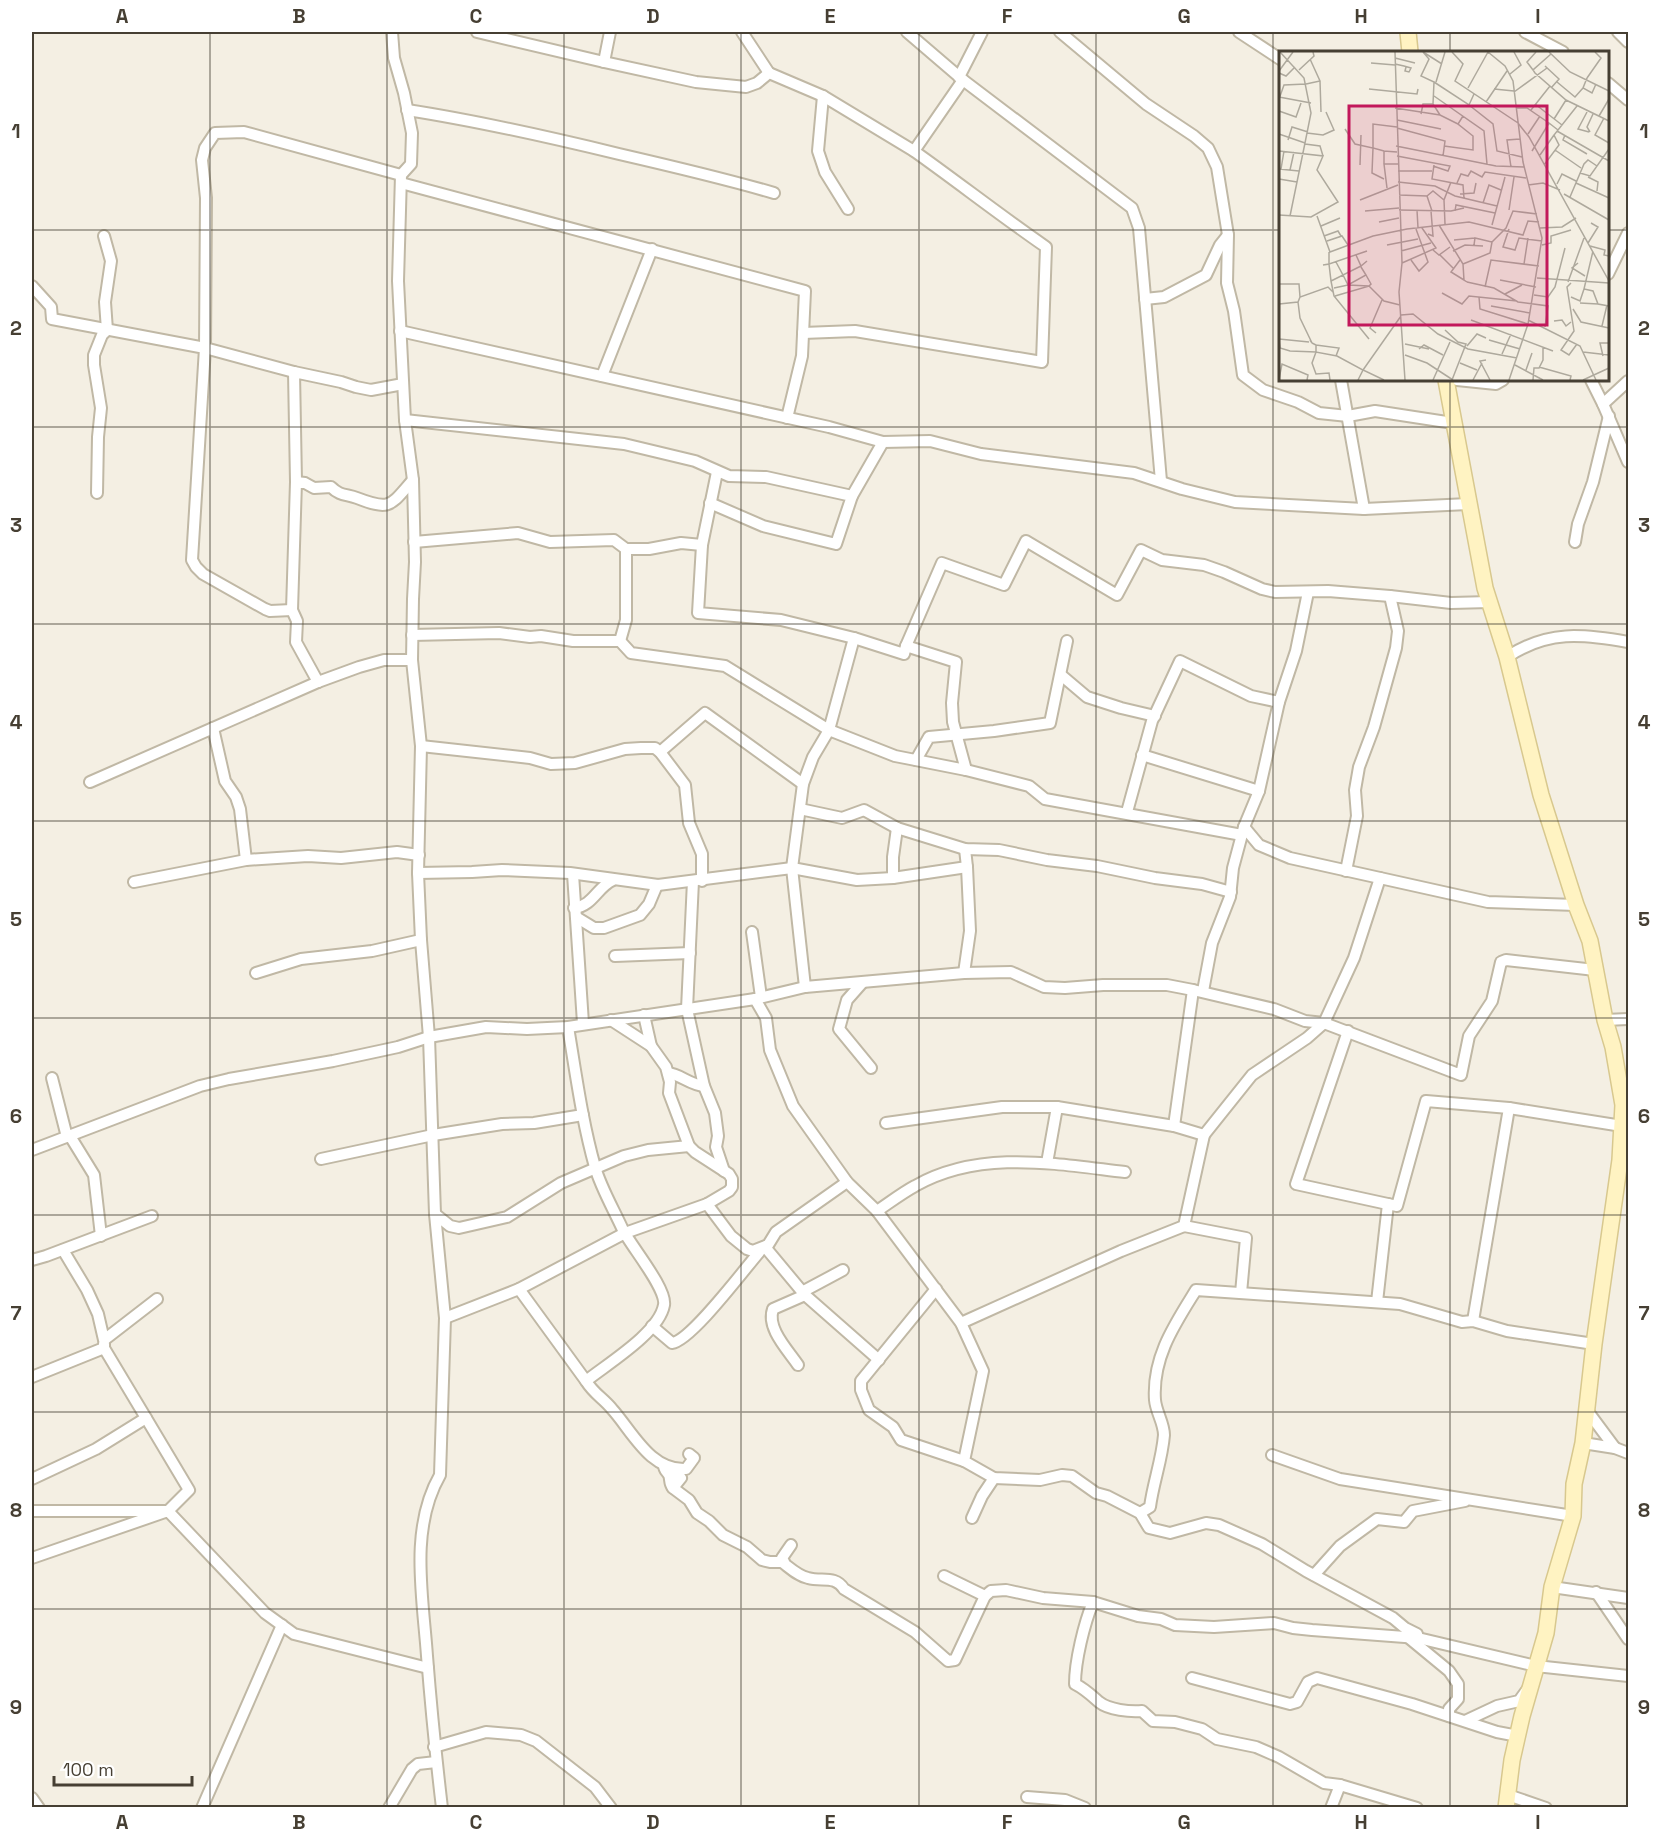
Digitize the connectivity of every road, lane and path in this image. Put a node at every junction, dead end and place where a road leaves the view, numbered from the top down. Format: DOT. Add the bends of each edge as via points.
graph roads {
  1 [pos="392,32"];
  2 [pos="477,32"];
  3 [pos="610,32"];
  4 [pos="742,32"];
  5 [pos="907,32"];
  6 [pos="981,32"];
  7 [pos="1060,32"];
  8 [pos="1239,32"];
  9 [pos="1408,32"];
  10 [pos="1529,32"];
  11 [pos="1618,32"];
  12 [pos="1629,42"];
  13 [pos="1410,51"];
  14 [pos="1561,51"];
  15 [pos="1279,58"];
  16 [pos="604,62"];
  17 [pos="769,73"];
  18 [pos="961,78"];
  19 [pos="1609,84"];
  20 [pos="823,96"];
  21 [pos="1629,100"];
  22 [pos="408,110"];
  23 [pos="914,151"];
  24 [pos="401,179"];
  25 [pos="774,193"];
  26 [pos="848,209"];
  27 [pos="1629,233"];
  28 [pos="1228,235"];
  29 [pos="104,236"];
  30 [pos="652,249"];
  31 [pos="1609,272"];
  32 [pos="32,286"];
  33 [pos="1145,299"];
  34 [pos="107,330"];
  35 [pos="400,331"];
  36 [pos="803,333"];
  37 [pos="205,348"];
  38 [pos="294,372"];
  39 [pos="602,376"];
  40 [pos="1341,381"];
  41 [pos="1446,381"];
  42 [pos="1467,381"];
  43 [pos="1501,381"];
  44 [pos="1592,381"];
  45 [pos="1629,381"];
  46 [pos="403,384"];
  47 [pos="1603,404"];
  48 [pos="1348,416"];
  49 [pos="1609,416"];
  50 [pos="787,418"];
  51 [pos="405,420"];
  52 [pos="1454,423"];
  53 [pos="883,442"];
  54 [pos="1629,462"];
  55 [pos="717,472"];
  56 [pos="413,480"];
  57 [pos="1161,481"];
  58 [pos="296,483"];
  59 [pos="97,493"];
  60 [pos="852,496"];
  61 [pos="710,503"];
  62 [pos="1468,504"];
  63 [pos="1364,509"];
  64 [pos="414,542"];
  65 [pos="1575,542"];
  66 [pos="702,545"];
  67 [pos="626,549"];
  68 [pos="1308,592"];
  69 [pos="1390,596"];
  70 [pos="1490,602"];
  71 [pos="292,610"];
  72 [pos="412,635"];
  73 [pos="854,638"];
  74 [pos="620,641"];
  75 [pos="1066,641"];
  76 [pos="1629,642"];
  77 [pos="906,646"];
  78 [pos="1506,657"];
  79 [pos="412,660"];
  80 [pos="1061,675"];
  81 [pos="318,682"];
  82 [pos="1279,702"];
  83 [pos="1155,716"];
  84 [pos="213,728"];
  85 [pos="829,730"];
  86 [pos="957,735"];
  87 [pos="421,746"];
  88 [pos="660,752"];
  89 [pos="1142,755"];
  90 [pos="915,760"];
  91 [pos="966,770"];
  92 [pos="90,782"];
  93 [pos="803,784"];
  94 [pos="1259,791"];
  95 [pos="800,809"];
  96 [pos="1127,812"];
  97 [pos="897,828"];
  98 [pos="1243,831"];
  99 [pos="965,849"];
  100 [pos="419,855"];
  101 [pos="246,860"];
  102 [pos="967,867"];
  103 [pos="792,868"];
  104 [pos="1347,871"];
  105 [pos="418,873"];
  106 [pos="573,874"];
  107 [pos="893,878"];
  108 [pos="1380,878"];
  109 [pos="613,880"];
  110 [pos="698,881"];
  111 [pos="134,882"];
  112 [pos="657,885"];
  113 [pos="1231,892"];
  114 [pos="1576,905"];
  115 [pos="575,912"];
  116 [pos="752,932"];
  117 [pos="421,940"];
  118 [pos="690,953"];
  119 [pos="615,956"];
  120 [pos="1595,970"];
  121 [pos="256,973"];
  122 [pos="964,973"];
  123 [pos="862,984"];
  124 [pos="805,987"];
  125 [pos="1198,991"];
  126 [pos="758,998"];
  127 [pos="687,1009"];
  128 [pos="644,1015"];
  129 [pos="1629,1019"];
  130 [pos="611,1020"];
  131 [pos="1605,1020"];
  132 [pos="583,1023"];
  133 [pos="1324,1023"];
  134 [pos="568,1027"];
  135 [pos="1348,1031"];
  136 [pos="429,1037"];
  137 [pos="651,1046"];
  138 [pos="871,1068"];
  139 [pos="668,1073"];
  140 [pos="52,1078"];
  141 [pos="704,1086"];
  142 [pos="1057,1107"];
  143 [pos="1509,1108"];
  144 [pos="583,1115"];
  145 [pos="886,1123"];
  146 [pos="1174,1126"];
  147 [pos="1622,1126"];
  148 [pos="433,1135"];
  149 [pos="1204,1135"];
  150 [pos="69,1137"];
  151 [pos="716,1147"];
  152 [pos="691,1148"];
  153 [pos="32,1150"];
  154 [pos="321,1159"];
  155 [pos="1624,1159"];
  156 [pos="1047,1163"];
  157 [pos="596,1169"];
  158 [pos="724,1171"];
  159 [pos="1125,1172"];
  160 [pos="847,1182"];
  161 [pos="707,1203"];
  162 [pos="1388,1204"];
  163 [pos="877,1211"];
  164 [pos="435,1214"];
  165 [pos="152,1216"];
  166 [pos="1184,1227"];
  167 [pos="625,1233"];
  168 [pos="101,1236"];
  169 [pos="763,1248"];
  170 [pos="63,1250"];
  171 [pos="32,1260"];
  172 [pos="843,1270"];
  173 [pos="519,1289"];
  174 [pos="936,1289"];
  175 [pos="804,1293"];
  176 [pos="1241,1293"];
  177 [pos="157,1299"];
  178 [pos="1377,1302"];
  179 [pos="445,1318"];
  180 [pos="1473,1321"];
  181 [pos="961,1323"];
  182 [pos="652,1326"];
  183 [pos="104,1344"];
  184 [pos="1594,1344"];
  185 [pos="879,1360"];
  186 [pos="798,1365"];
  187 [pos="32,1377"];
  188 [pos="586,1381"];
  189 [pos="1586,1409"];
  190 [pos="146,1418"];
  191 [pos="1583,1443"];
  192 [pos="1616,1448"];
  193 [pos="1629,1453"];
  194 [pos="689,1454"];
  195 [pos="1272,1455"];
  196 [pos="964,1461"];
  197 [pos="669,1467"];
  198 [pos="994,1478"];
  199 [pos="32,1479"];
  200 [pos="1474,1499"];
  201 [pos="32,1511"];
  202 [pos="168,1511"];
  203 [pos="1140,1513"];
  204 [pos="1573,1516"];
  205 [pos="972,1518"];
  206 [pos="792,1545"];
  207 [pos="32,1558"];
  208 [pos="782,1563"];
  209 [pos="1314,1575"];
  210 [pos="945,1576"];
  211 [pos="1552,1587"];
  212 [pos="1596,1592"];
  213 [pos="985,1596"];
  214 [pos="1629,1598"];
  215 [pos="1093,1602"];
  216 [pos="282,1625"];
  217 [pos="1414,1638"];
  218 [pos="1629,1639"];
  219 [pos="1536,1666"];
  220 [pos="428,1668"];
  221 [pos="1629,1676"];
  222 [pos="1192,1678"];
  223 [pos="1529,1688"];
  224 [pos="1449,1716"];
  225 [pos="1465,1721"];
  226 [pos="1518,1736"];
  227 [pos="435,1747"];
  228 [pos="436,1762"];
  229 [pos="1340,1785"];
  230 [pos="1028,1797"];
  231 [pos="32,1798"];
  232 [pos="1507,1801"];
  233 [pos="39,1808"];
  234 [pos="202,1808"];
  235 [pos="389,1808"];
  236 [pos="442,1808"];
  237 [pos="611,1808"];
  238 [pos="1085,1808"];
  239 [pos="1331,1808"];
  240 [pos="1417,1808"];
  241 [pos="1546,1808"];
  1 -- 22 [label="street" via="394,58"];
  2 -- 16 [label="street"];
  3 -- 16 [label="street"];
  4 -- 17 [label="street"];
  5 -- 18 [label="street"];
  6 -- 18 [label="street"];
  7 -- 28 [label="street" via="1146,104 1208,148 1217,167"];
  8 -- 15 [label="street"];
  9 -- 13 [label="street"];
  10 -- 14 [label="street"];
  11 -- 12 [label="street"];
  16 -- 17 [label="street" via="722,86 746,87"];
  17 -- 20 [label="street"];
  18 -- 23 [label="street"];
  18 -- 33 [label="street" via="1132,208 1138,228"];
  19 -- 21 [label="street"];
  20 -- 23 [label="street"];
  20 -- 26 [label="street" via="818,151 825,172"];
  22 -- 24 [label="street" via="411,164"];
  22 -- 25 [label="street" via="528,132 711,174"];
  23 -- 36 [label="street" via="1046,247 1042,362 855,331"];
  24 -- 30 [label="street"];
  24 -- 35 [label="street"];
  24 -- 37 [label="street" via="244,132 215,134 202,160 206,198"];
  27 -- 31 [label="street"];
  28 -- 33 [label="street" via="1206,275 1164,297"];
  28 -- 48 [label="street" via="1227,283 1243,375 1263,390 1318,413"];
  29 -- 34 [label="street" via="111,261 105,302"];
  30 -- 36 [label="street" via="805,291"];
  30 -- 39 [label="street"];
  32 -- 34 [label="street" via="51,307 52,319"];
  33 -- 57 [label="street"];
  34 -- 37 [label="street"];
  34 -- 59 [label="street" via="94,355 101,408"];
  35 -- 39 [label="street"];
  35 -- 46 [label="street"];
  36 -- 50 [label="street" via="802,356"];
  37 -- 38 [label="street"];
  37 -- 71 [label="street" via="192,560 203,574 265,609"];
  38 -- 46 [label="street" via="372,390"];
  38 -- 58 [label="street"];
  39 -- 50 [label="street"];
  40 -- 48 [label="street"];
  41 -- 52 [label="street"];
  42 -- 43 [label="street"];
  44 -- 47 [label="street"];
  45 -- 47 [label="street"];
  46 -- 51 [label="street"];
  47 -- 49 [label="street"];
  48 -- 52 [label="street" via="1375,411"];
  48 -- 63 [label="street"];
  49 -- 54 [label="street"];
  49 -- 65 [label="street"];
  50 -- 53 [label="street"];
  51 -- 55 [label="street" via="624,444 695,461"];
  51 -- 56 [label="street"];
  52 -- 62 [label="street"];
  53 -- 57 [label="street" via="930,441 981,454 1134,473"];
  53 -- 60 [label="street"];
  55 -- 60 [label="street" via="738,478 766,477"];
  55 -- 61 [label="street"];
  56 -- 58 [label="street" via="387,506 339,494 331,487"];
  56 -- 64 [label="street"];
  57 -- 63 [label="street" via="1234,502"];
  58 -- 71 [label="street"];
  60 -- 61 [label="street" via="837,544 763,526"];
  61 -- 66 [label="street"];
  62 -- 63 [label="street"];
  62 -- 70 [label="street"];
  64 -- 67 [label="street" via="518,534 550,542 614,540"];
  64 -- 72 [label="street"];
  66 -- 67 [label="street" via="681,543"];
  66 -- 73 [label="street" via="698,613 781,620"];
  67 -- 74 [label="street" via="626,620"];
  68 -- 69 [label="street"];
  68 -- 77 [label="street" via="1262,589 1204,565 1162,560 1141,550 1117,595 1026,541 1004,585 942,563"];
  68 -- 82 [label="street" via="1296,651"];
  69 -- 70 [label="street" via="1451,603"];
  69 -- 104 [label="street" via="1398,631 1396,648 1359,767 1354,790 1357,816"];
  70 -- 78 [label="street"];
  71 -- 81 [label="street" via="297,621 296,642"];
  72 -- 74 [label="street" via="499,633 573,641"];
  72 -- 79 [label="street"];
  73 -- 77 [label="street" via="904,654"];
  73 -- 85 [label="street"];
  74 -- 85 [label="street" via="631,653 725,666"];
  75 -- 80 [label="street"];
  76 -- 78 [label="street" via="1558,636 1538,640"];
  77 -- 86 [label="street" via="956,662 951,703"];
  78 -- 114 [label="street" via="1541,795"];
  79 -- 81 [label="street" via="384,660"];
  79 -- 87 [label="street"];
  80 -- 83 [label="street" via="1087,696"];
  80 -- 86 [label="street" via="1050,723"];
  81 -- 84 [label="street"];
  82 -- 83 [label="street" via="1251,696 1180,661"];
  82 -- 94 [label="street"];
  83 -- 89 [label="street"];
  84 -- 92 [label="street"];
  84 -- 101 [label="street" via="225,781 240,809"];
  85 -- 90 [label="street"];
  85 -- 93 [label="street"];
  86 -- 90 [label="street" via="929,736"];
  86 -- 91 [label="street"];
  87 -- 88 [label="street" via="530,758 551,764 575,763 625,749 655,748"];
  87 -- 100 [label="street"];
  88 -- 93 [label="street" via="705,713"];
  88 -- 110 [label="street" via="685,785 689,823 702,854"];
  89 -- 94 [label="street"];
  89 -- 96 [label="street"];
  90 -- 91 [label="street"];
  91 -- 96 [label="street" via="1029,786 1045,799"];
  93 -- 95 [label="street"];
  94 -- 98 [label="street"];
  95 -- 97 [label="street" via="842,818 864,810"];
  95 -- 103 [label="street"];
  96 -- 98 [label="street"];
  97 -- 99 [label="street"];
  97 -- 107 [label="street"];
  98 -- 104 [label="street" via="1259,844 1290,858"];
  98 -- 113 [label="street"];
  99 -- 102 [label="street"];
  99 -- 113 [label="street" via="1019,853"];
  100 -- 101 [label="street" via="397,852 341,858"];
  100 -- 105 [label="street"];
  101 -- 111 [label="street"];
  102 -- 107 [label="street"];
  102 -- 122 [label="street" via="970,931"];
  103 -- 107 [label="street" via="857,880"];
  103 -- 110 [label="street"];
  103 -- 124 [label="street"];
  104 -- 108 [label="street"];
  105 -- 106 [label="street" via="502,870"];
  105 -- 117 [label="street"];
  106 -- 109 [label="street"];
  106 -- 115 [label="street"];
  108 -- 114 [label="street" via="1488,902"];
  108 -- 133 [label="street" via="1354,958"];
  109 -- 112 [label="street"];
  109 -- 115 [label="street"];
  110 -- 112 [label="street"];
  110 -- 118 [label="street"];
  112 -- 115 [label="street" via="650,904 640,915 604,928 594,928"];
  113 -- 125 [label="street"];
  114 -- 120 [label="street" via="1590,941"];
  115 -- 132 [label="street"];
  116 -- 126 [label="street"];
  117 -- 121 [label="street" via="372,951 301,959"];
  117 -- 136 [label="street"];
  118 -- 119 [label="street"];
  118 -- 127 [label="street"];
  120 -- 131 [label="street"];
  120 -- 135 [label="street" via="1502,962 1492,1001 1469,1036 1461,1075"];
  122 -- 123 [label="street"];
  122 -- 125 [label="street" via="1011,972 1044,987 1167,985"];
  123 -- 124 [label="street"];
  123 -- 138 [label="street" via="847,1000 839,1029"];
  124 -- 126 [label="street"];
  125 -- 133 [label="street"];
  125 -- 146 [label="street"];
  126 -- 127 [label="street"];
  126 -- 160 [label="street" via="766,1017 770,1050 793,1106"];
  127 -- 128 [label="street"];
  127 -- 141 [label="street"];
  128 -- 130 [label="street"];
  128 -- 137 [label="street"];
  129 -- 131 [label="street"];
  130 -- 132 [label="street"];
  130 -- 137 [label="street"];
  131 -- 147 [label="street" via="1623,1106"];
  132 -- 134 [label="street"];
  133 -- 135 [label="street"];
  133 -- 149 [label="street" via="1252,1075"];
  134 -- 136 [label="street" via="486,1027"];
  134 -- 144 [label="street"];
  135 -- 162 [label="street" via="1296,1184"];
  136 -- 148 [label="street"];
  136 -- 150 [label="street" via="333,1061 200,1086"];
  137 -- 139 [label="street"];
  139 -- 141 [label="street"];
  139 -- 152 [label="street" via="669,1094"];
  140 -- 150 [label="street"];
  141 -- 151 [label="street" via="715,1113"];
  142 -- 145 [label="street" via="1002,1107"];
  142 -- 146 [label="street"];
  142 -- 156 [label="street"];
  143 -- 147 [label="street"];
  143 -- 162 [label="street" via="1425,1101 1397,1206"];
  143 -- 180 [label="street"];
  144 -- 148 [label="street"];
  144 -- 157 [label="street"];
  146 -- 149 [label="street"];
  147 -- 155 [label="street"];
  148 -- 154 [label="street"];
  148 -- 164 [label="street"];
  149 -- 166 [label="street"];
  150 -- 153 [label="street"];
  150 -- 168 [label="street" via="94,1175"];
  151 -- 152 [label="street"];
  151 -- 158 [label="street"];
  152 -- 157 [label="street" via="648,1150"];
  152 -- 158 [label="street"];
  155 -- 184 [label="street"];
  156 -- 159 [label="street"];
  156 -- 163 [label="street" via="1010,1161 947,1172 917,1185"];
  157 -- 164 [label="street" via="561,1182 507,1217 459,1228"];
  157 -- 167 [label="street"];
  158 -- 161 [label="street" via="732,1179 732,1187"];
  160 -- 163 [label="street"];
  160 -- 169 [label="street" via="776,1232"];
  161 -- 167 [label="street"];
  161 -- 169 [label="street" via="731,1236 747,1249"];
  162 -- 178 [label="street"];
  163 -- 174 [label="street"];
  164 -- 179 [label="street"];
  165 -- 168 [label="street"];
  166 -- 176 [label="street" via="1246,1238"];
  166 -- 181 [label="street"];
  167 -- 173 [label="street"];
  167 -- 182 [label="street" via="662,1292 664,1306"];
  168 -- 170 [label="street"];
  169 -- 175 [label="street"];
  169 -- 182 [label="street" via="722,1298 681,1339 672,1343"];
  170 -- 171 [label="street"];
  170 -- 183 [label="street" via="98,1314"];
  172 -- 175 [label="street"];
  173 -- 179 [label="street"];
  173 -- 188 [label="street"];
  174 -- 181 [label="street"];
  174 -- 185 [label="street"];
  175 -- 185 [label="street"];
  175 -- 186 [label="street" via="773,1309 771,1315 774,1328"];
  176 -- 178 [label="street"];
  176 -- 203 [label="street" via="1196,1290 1166,1340 1159,1359 1155,1399 1164,1431 1162,1457 1150,1507"];
  177 -- 183 [label="street"];
  178 -- 180 [label="street" via="1400,1304 1462,1322"];
  179 -- 220 [label="street" via="440,1475 430,1492 420,1559"];
  180 -- 184 [label="street" via="1507,1331"];
  181 -- 196 [label="street" via="983,1371"];
  182 -- 188 [label="street"];
  183 -- 187 [label="street"];
  183 -- 190 [label="street"];
  184 -- 189 [label="street"];
  185 -- 196 [label="street" via="861,1381 868,1410 893,1427 902,1440"];
  188 -- 197 [label="street" via="639,1444"];
  189 -- 191 [label="street"];
  189 -- 192 [label="street"];
  190 -- 199 [label="street" via="96,1449"];
  190 -- 202 [label="street" via="189,1490"];
  191 -- 192 [label="street"];
  191 -- 204 [label="street" via="1574,1484"];
  192 -- 193 [label="street"];
  194 -- 197 [label="street" via="694,1458 686,1469"];
  195 -- 200 [label="street" via="1340,1479"];
  196 -- 198 [label="street"];
  197 -- 208 [label="street" via="664,1470 669,1483 697,1514 762,1560"];
  198 -- 203 [label="street" via="1040,1480 1072,1476 1096,1493"];
  198 -- 205 [label="street"];
  200 -- 204 [label="street"];
  200 -- 209 [label="street" via="1413,1511 1404,1522 1377,1519 1340,1546"];
  201 -- 202 [label="street"];
  202 -- 207 [label="street"];
  202 -- 216 [label="street" via="265,1613"];
  203 -- 209 [label="street" via="1149,1528 1170,1533 1206,1523 1219,1525 1262,1544"];
  204 -- 211 [label="street"];
  206 -- 208 [label="street"];
  208 -- 213 [label="street" via="808,1579 832,1579 841,1584 915,1632 948,1661 958,1655"];
  209 -- 217 [label="street" via="1393,1618 1417,1634"];
  210 -- 213 [label="street"];
  211 -- 212 [label="street"];
  211 -- 219 [label="street" via="1546,1632"];
  212 -- 214 [label="street"];
  212 -- 218 [label="street"];
  213 -- 215 [label="street" via="1006,1590"];
  215 -- 217 [label="street" via="1174,1625 1274,1623"];
  215 -- 229 [label="street" via="1086,1619 1075,1684 1099,1702 1127,1712 1142,1711 1153,1721 1175,1722 1202,1729 1217,1739 1256,1747 1324,1782"];
  216 -- 220 [label="street" via="294,1634"];
  216 -- 234 [label="street"];
  217 -- 219 [label="street"];
  217 -- 224 [label="street" via="1458,1684 1458,1699 1449,1709"];
  219 -- 221 [label="street"];
  219 -- 223 [label="street"];
  220 -- 227 [label="street"];
  222 -- 224 [label="street" via="1290,1704 1297,1702 1308,1682 1317,1678"];
  223 -- 225 [label="street" via="1519,1701"];
  223 -- 226 [label="street"];
  224 -- 225 [label="street"];
  225 -- 226 [label="street"];
  226 -- 232 [label="street"];
  227 -- 228 [label="street"];
  227 -- 237 [label="street" via="486,1732 536,1740 595,1787"];
  228 -- 235 [label="street" via="418,1764 412,1769"];
  228 -- 236 [label="street"];
  229 -- 239 [label="street"];
  229 -- 240 [label="street"];
  230 -- 238 [label="street" via="1065,1800"];
  231 -- 233 [label="street"];
  232 -- 241 [label="street"];
}
